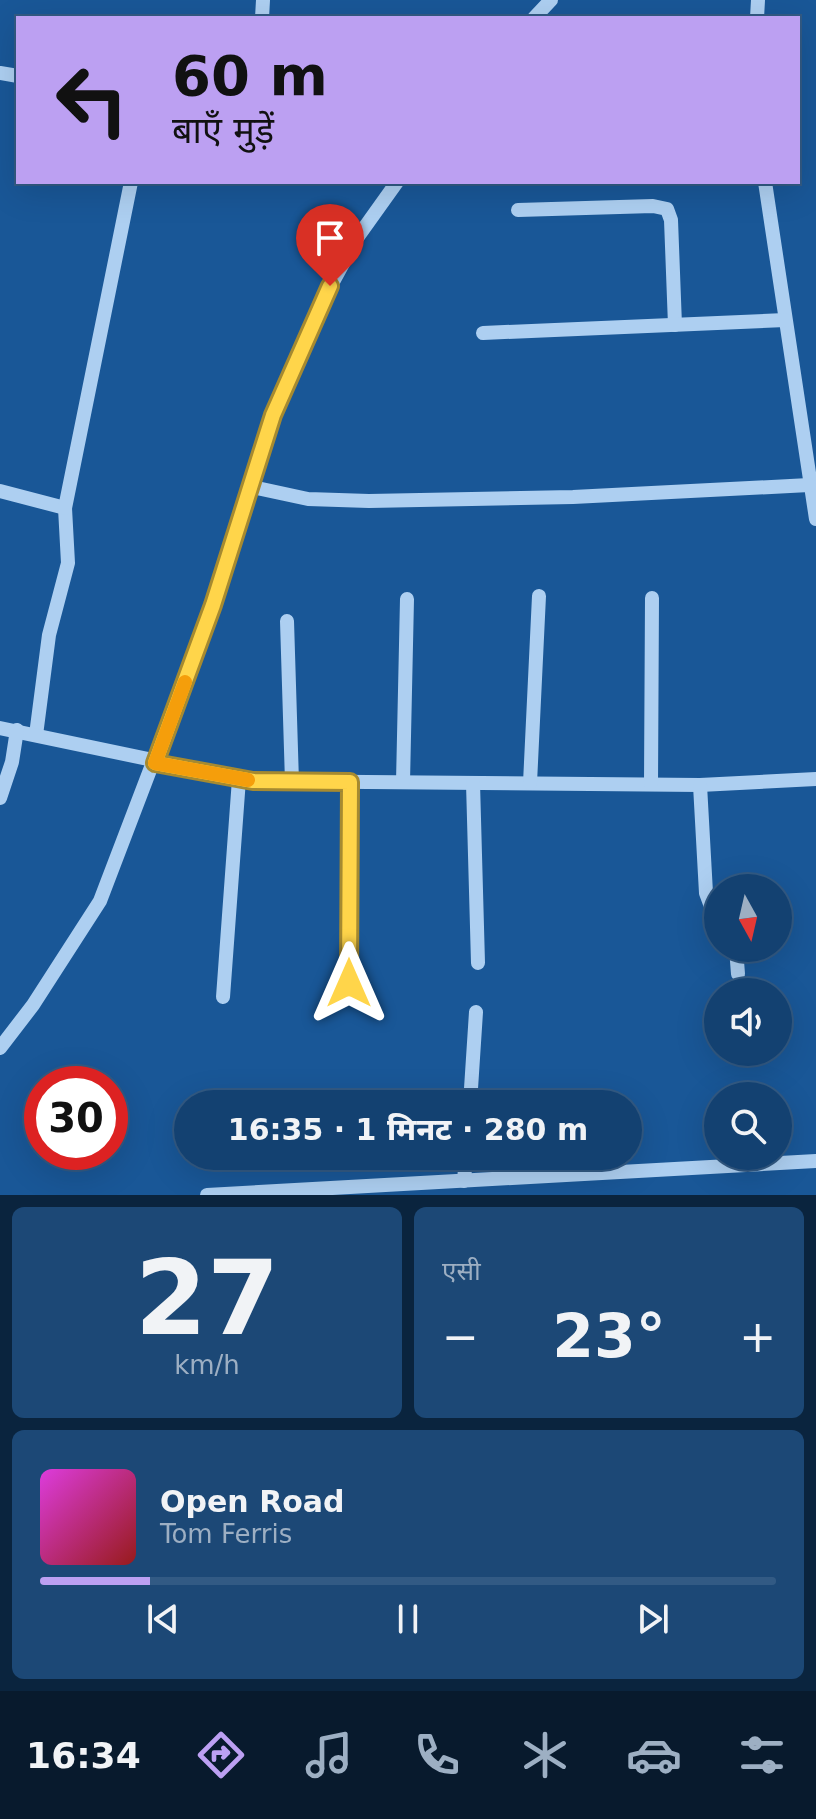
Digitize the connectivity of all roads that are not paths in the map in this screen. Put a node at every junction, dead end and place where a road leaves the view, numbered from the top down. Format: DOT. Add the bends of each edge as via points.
graph roads {
  1 [pos="551,0"];
  2 [pos="536,16"];
  3 [pos="131,184"];
  4 [pos="396,184"];
  5 [pos="765,184"];
  6 [pos="518,210"];
  7 [pos="785,320"];
  8 [pos="675,325"];
  9 [pos="483,333"];
  10 [pos="809,485"];
  11 [pos="252,487"];
  12 [pos="0,491"];
  13 [pos="65,508"];
  14 [pos="816,519"];
  15 [pos="539,596"];
  16 [pos="652,598"];
  17 [pos="407,599"];
  18 [pos="287,621"];
  19 [pos="0,728"];
  20 [pos="17,730"];
  21 [pos="36,735"];
  22 [pos="155,763"];
  23 [pos="239,779"];
  24 [pos="816,779"];
  25 [pos="292,782"];
  26 [pos="350,782"];
  27 [pos="403,782"];
  28 [pos="473,783"];
  29 [pos="530,783"];
  30 [pos="651,784"];
  31 [pos="700,785"];
  32 [pos="0,798"];
  33 [pos="705,874"];
  34 [pos="737,962"];
  35 [pos="478,963"];
  36 [pos="738,974"];
  37 [pos="349,983"];
  38 [pos="223,997"];
  39 [pos="476,1012"];
  40 [pos="0,1023"];
  41 [pos="14,1030"];
  42 [pos="0,1048"];
  43 [pos="471,1090"];
  44 [pos="816,1161"];
  45 [pos="465,1170"];
  46 [pos="464,1181"];
  47 [pos="207,1195"];
  1 -- 2 [label="street"];
  3 -- 13 [label="street"];
  4 -- 11 [label="street" via="357,238 317,311 273,415"];
  5 -- 7 [label="street"];
  6 -- 8 [label="street" via="667,209"];
  7 -- 8 [label="street"];
  7 -- 10 [label="street"];
  8 -- 9 [label="street"];
  10 -- 11 [label="street" via="369,501 308,499"];
  10 -- 14 [label="street"];
  11 -- 22 [label="street"];
  12 -- 13 [label="street"];
  13 -- 21 [label="street" via="68,563 49,635"];
  15 -- 29 [label="street"];
  16 -- 30 [label="street"];
  17 -- 27 [label="street"];
  18 -- 25 [label="street"];
  19 -- 20 [label="street"];
  20 -- 21 [label="street"];
  20 -- 32 [label="street"];
  21 -- 22 [label="street"];
  22 -- 23 [label="street"];
  22 -- 41 [label="street" via="100,901"];
  23 -- 25 [label="street"];
  23 -- 38 [label="street"];
  24 -- 31 [label="street"];
  25 -- 26 [label="street"];
  26 -- 27 [label="street"];
  26 -- 37 [label="street"];
  27 -- 28 [label="street"];
  28 -- 29 [label="street"];
  28 -- 35 [label="street"];
  29 -- 30 [label="street"];
  30 -- 31 [label="street"];
  31 -- 33 [label="street"];
  34 -- 36 [label="street"];
  39 -- 43 [label="street"];
  40 -- 41 [label="street"];
  41 -- 42 [label="street"];
  44 -- 46 [label="street"];
  45 -- 46 [label="street"];
  46 -- 47 [label="street"];
}
